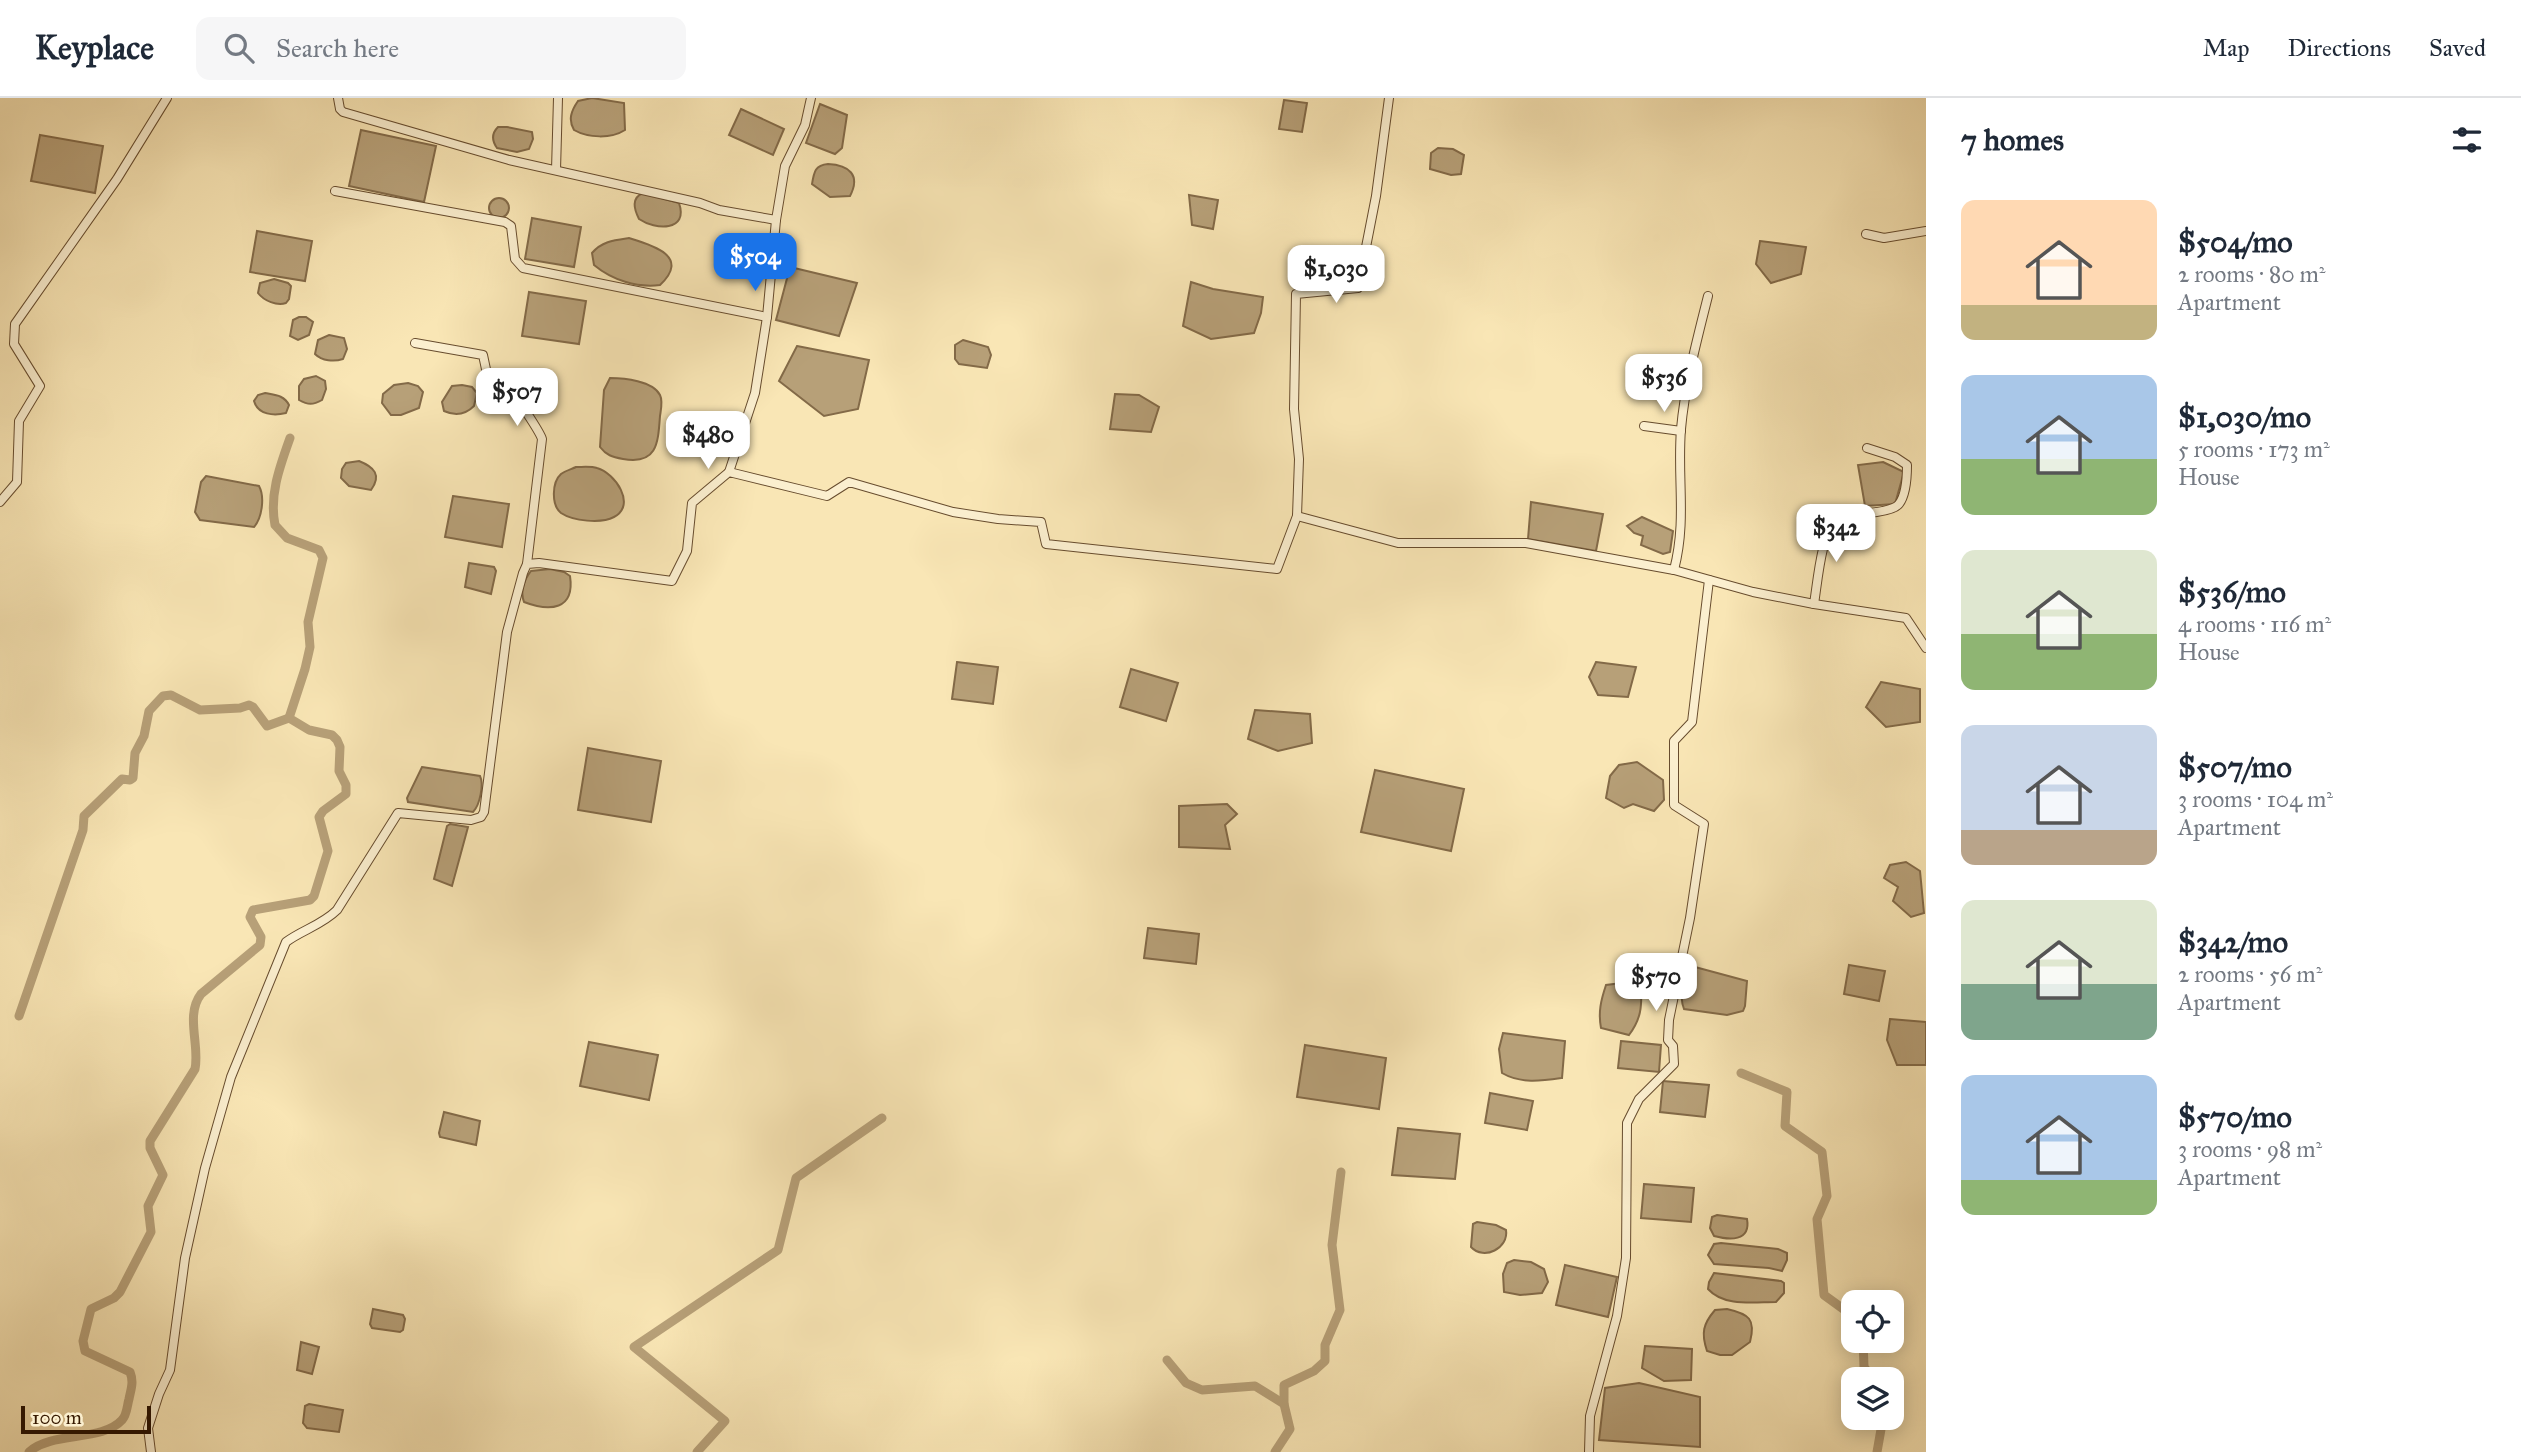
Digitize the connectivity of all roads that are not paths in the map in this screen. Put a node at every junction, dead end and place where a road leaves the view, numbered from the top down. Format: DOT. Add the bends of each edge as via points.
graph roads {
  1 [pos="167,98"];
  2 [pos="338,98"];
  3 [pos="558,98"];
  4 [pos="811,98"];
  5 [pos="1389,98"];
  6 [pos="556,170"];
  7 [pos="335,191"];
  8 [pos="776,220"];
  9 [pos="1926,231"];
  10 [pos="1866,234"];
  11 [pos="1709,296"];
  12 [pos="767,317"];
  13 [pos="415,343"];
  14 [pos="1644,426"];
  15 [pos="1681,430"];
  16 [pos="1867,448"];
  17 [pos="729,472"];
  18 [pos="0,502"];
  19 [pos="1297,516"];
  20 [pos="527,564"];
  21 [pos="1674,570"];
  22 [pos="1709,580"];
  23 [pos="1815,604"];
  24 [pos="1926,648"];
  25 [pos="151,1452"];
  26 [pos="1589,1452"];
  1 -- 18 [label="street" via="117,179 15,324 14,344 40,386 19,421 18,482"];
  2 -- 6 [label="street" via="341,111 349,114"];
  3 -- 6 [label="street"];
  4 -- 8 [label="street" via="805,125 785,166"];
  5 -- 19 [label="street" via="1359,289 1296,294"];
  6 -- 8 [label="street"];
  7 -- 12 [label="street" via="505,222 511,226 515,259 523,268"];
  8 -- 12 [label="street"];
  9 -- 10 [label="street" via="1884,238"];
  11 -- 15 [label="street" via="1691,364"];
  12 -- 17 [label="street" via="755,393"];
  13 -- 20 [label="street" via="483,355 487,374 508,386 540,432"];
  14 -- 15 [label="street"];
  15 -- 21 [label="street" via="1683,523"];
  16 -- 23 [label="street" via="1907,465 1900,504 1891,510 1838,515 1831,522"];
  17 -- 19 [label="street" via="827,496 849,482 953,512 1041,522 1046,544 1277,569"];
  17 -- 20 [label="street" via="692,503 687,551 672,581"];
  19 -- 21 [label="street" via="1398,543 1526,544"];
  20 -- 25 [label="street" via="508,632 481,817 398,813 337,910 286,942 231,1077 205,1168 185,1258 170,1370 148,1428"];
  21 -- 22 [label="street"];
  22 -- 23 [label="street"];
  22 -- 26 [label="street" via="1692,722 1674,741 1674,805 1704,824 1669,1020 1674,1064 1639,1099 1627,1123 1626,1258 1617,1316 1590,1416"];
  23 -- 24 [label="street" via="1906,618"];
}
